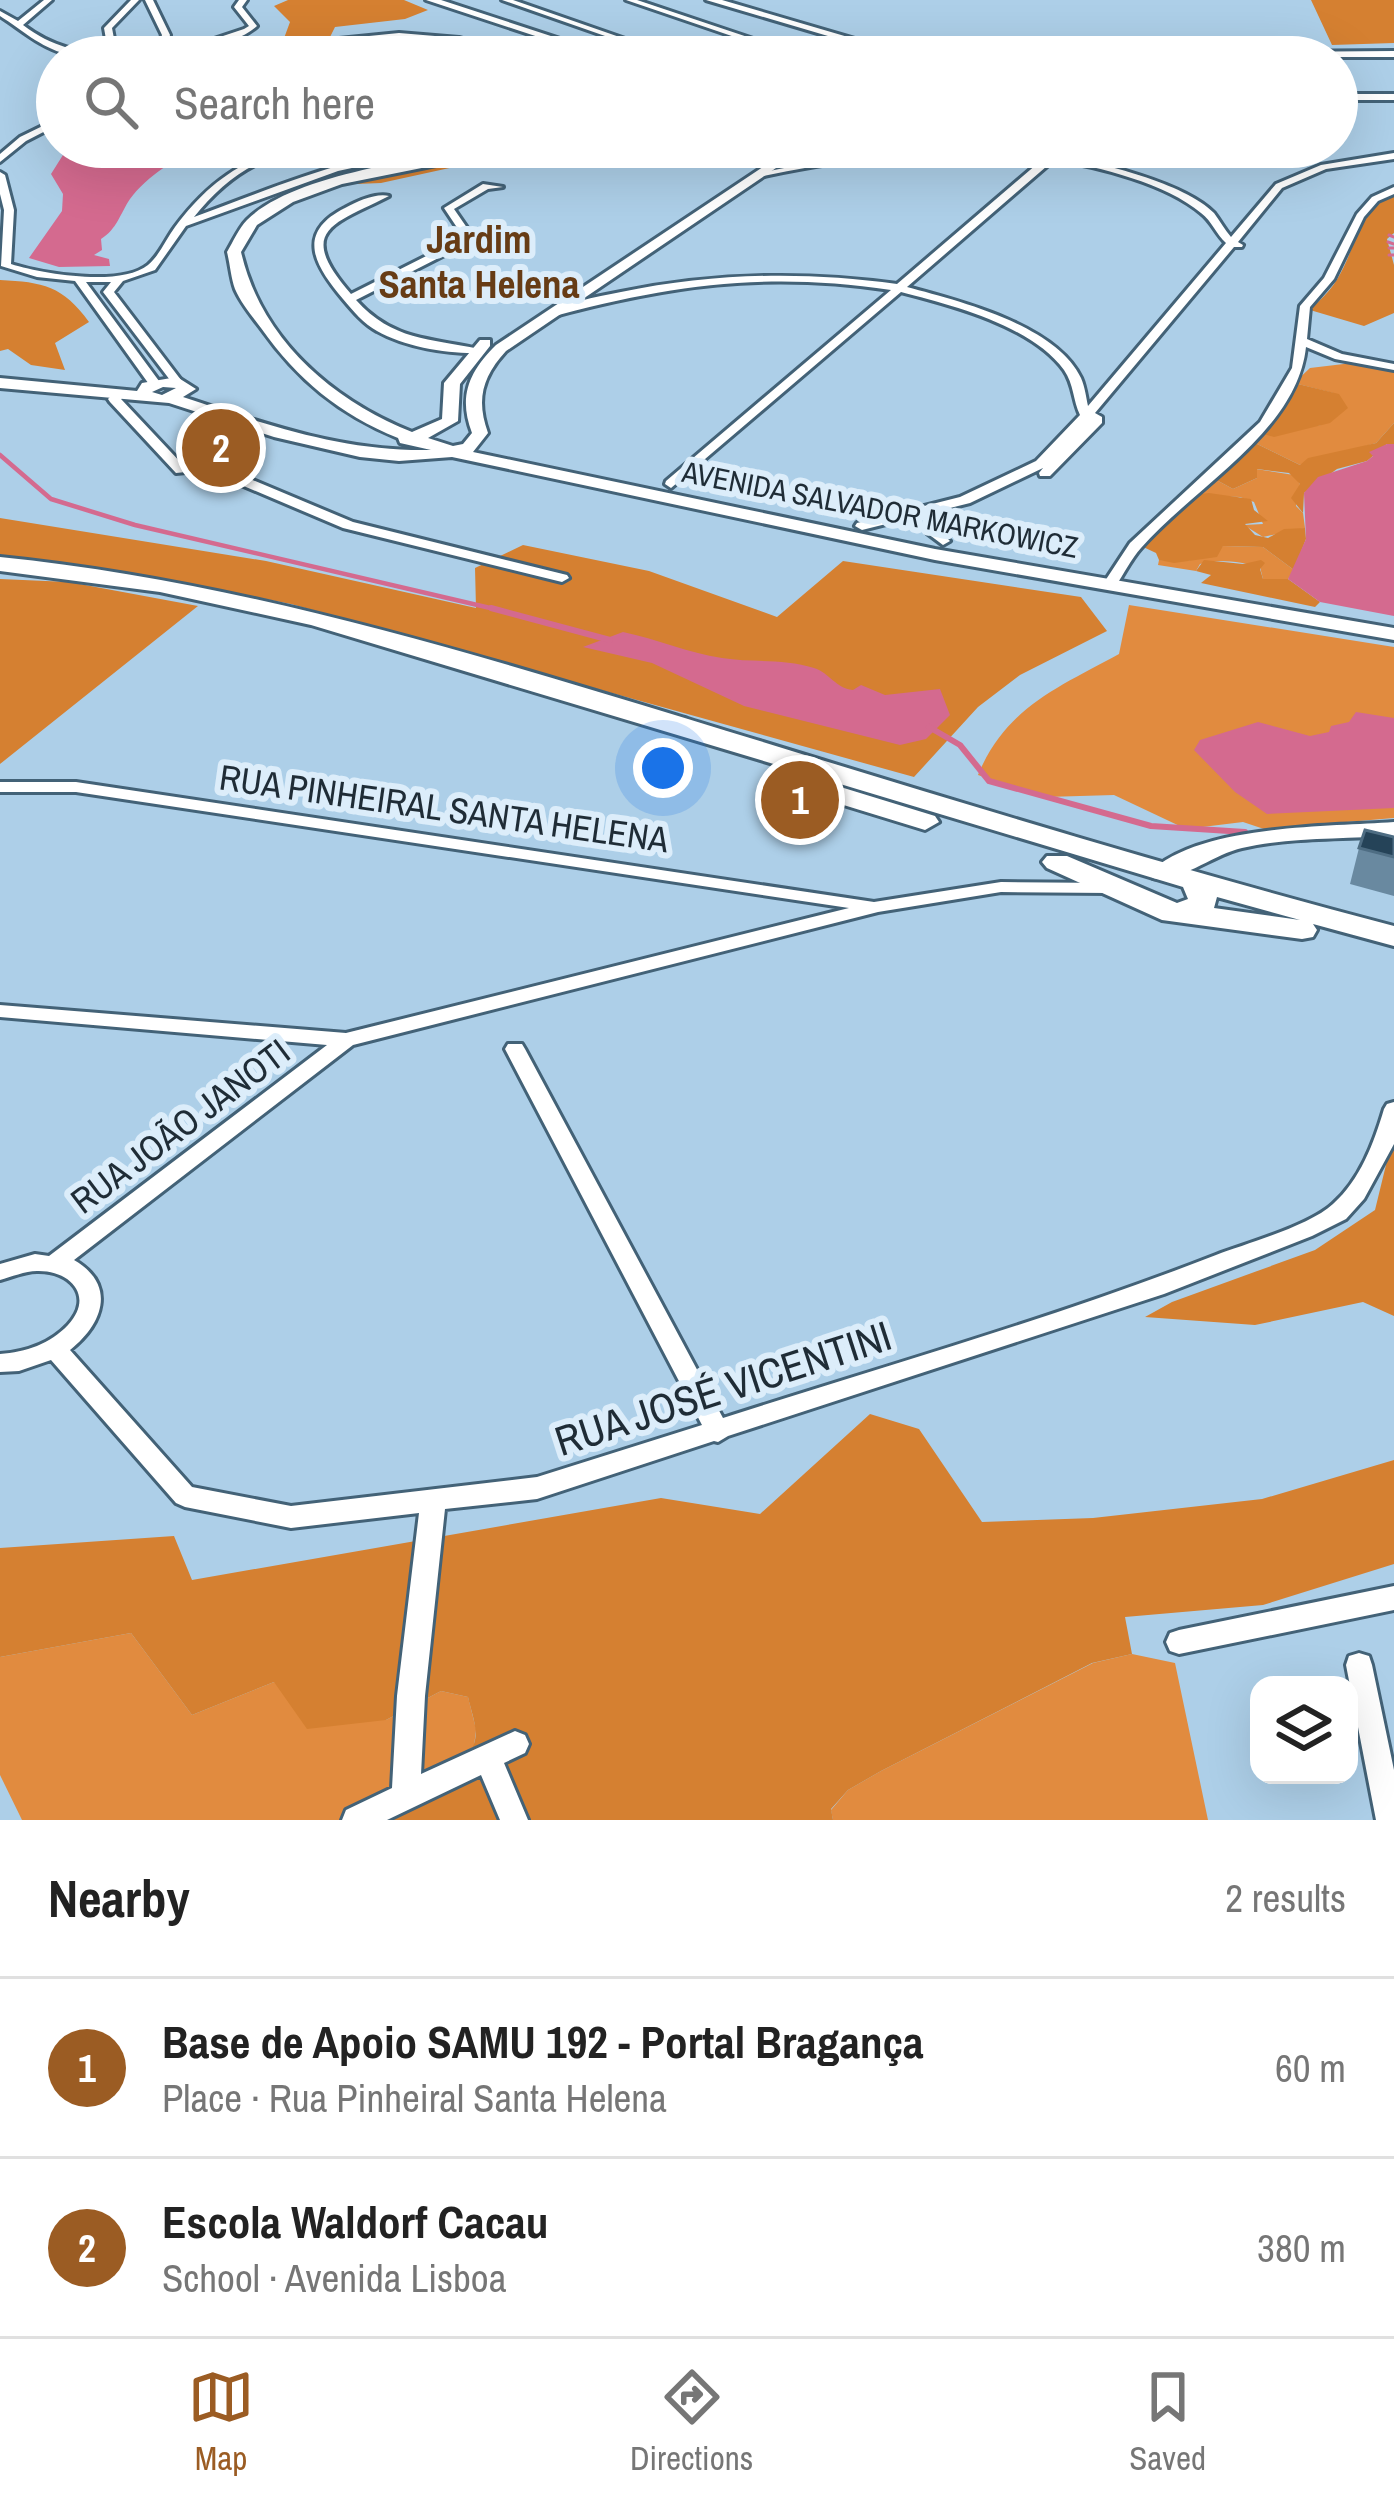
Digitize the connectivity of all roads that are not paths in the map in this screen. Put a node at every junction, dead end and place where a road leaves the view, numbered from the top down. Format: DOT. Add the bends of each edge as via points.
graph roads {
  1 [pos="48,0"];
  2 [pos="135,0"];
  3 [pos="148,0"];
  4 [pos="242,0"];
  5 [pos="431,0"];
  6 [pos="506,0"];
  7 [pos="630,0"];
  8 [pos="711,0"];
  9 [pos="151,12"];
  10 [pos="0,13"];
  11 [pos="119,13"];
  12 [pos="19,24"];
  13 [pos="37,36"];
  14 [pos="107,36"];
  15 [pos="166,36"];
  16 [pos="230,36"];
  17 [pos="394,36"];
  18 [pos="445,36"];
  19 [pos="544,36"];
  20 [pos="611,36"];
  21 [pos="739,36"];
  22 [pos="837,36"];
  23 [pos="1358,54"];
  24 [pos="1394,54"];
  25 [pos="1358,100"];
  26 [pos="1394,103"];
  27 [pos="36,132"];
  28 [pos="1394,158"];
  29 [pos="0,159"];
  30 [pos="1358,162"];
  31 [pos="235,168"];
  32 [pos="351,168"];
  33 [pos="405,168"];
  34 [pos="761,168"];
  35 [pos="767,168"];
  36 [pos="784,168"];
  37 [pos="1027,168"];
  38 [pos="1103,168"];
  39 [pos="1322,168"];
  40 [pos="759,174"];
  41 [pos="0,176"];
  42 [pos="498,187"];
  43 [pos="1394,190"];
  44 [pos="384,196"];
  45 [pos="182,224"];
  46 [pos="1237,244"];
  47 [pos="77,277"];
  48 [pos="121,278"];
  49 [pos="592,285"];
  50 [pos="889,288"];
  51 [pos="622,292"];
  52 [pos="350,299"];
  53 [pos="547,315"];
  54 [pos="497,332"];
  55 [pos="141,333"];
  56 [pos="122,335"];
  57 [pos="516,335"];
  58 [pos="1303,341"];
  59 [pos="475,351"];
  60 [pos="1359,362"];
  61 [pos="1310,366"];
  62 [pos="1394,367"];
  63 [pos="0,383"];
  64 [pos="135,390"];
  65 [pos="179,390"];
  66 [pos="362,416"];
  67 [pos="1094,417"];
  68 [pos="434,431"];
  69 [pos="478,437"];
  70 [pos="413,438"];
  71 [pos="456,452"];
  72 [pos="591,476"];
  73 [pos="663,483"];
  74 [pos="917,514"];
  75 [pos="933,519"];
  76 [pos="862,526"];
  77 [pos="943,541"];
  78 [pos="0,568"];
  79 [pos="562,578"];
  80 [pos="1114,579"];
  81 [pos="1394,625"];
  82 [pos="1394,634"];
  83 [pos="0,787"];
  84 [pos="1394,829"];
  85 [pos="1198,868"];
  86 [pos="1161,873"];
  87 [pos="1117,888"];
  88 [pos="1146,904"];
  89 [pos="878,906"];
  90 [pos="1183,913"];
  91 [pos="1394,935"];
  92 [pos="1394,952"];
  93 [pos="0,1011"];
  94 [pos="346,1040"];
  95 [pos="514,1049"];
  96 [pos="1394,1109"];
  97 [pos="55,1263"];
  98 [pos="0,1272"];
  99 [pos="56,1350"];
  100 [pos="0,1363"];
  101 [pos="718,1432"];
  102 [pos="433,1504"];
  103 [pos="1394,1598"];
  104 [pos="1178,1642"];
  105 [pos="1359,1665"];
  106 [pos="515,1744"];
  107 [pos="487,1757"];
  108 [pos="406,1796"];
  109 [pos="356,1820"];
  110 [pos="514,1820"];
  111 [pos="1390,1820"];
  1 -- 12 [label="street"];
  2 -- 11 [label="street"];
  3 -- 9 [label="street"];
  4 -- 16 [label="street" via="238,7 253,26"];
  5 -- 19 [label="street"];
  6 -- 20 [label="street"];
  7 -- 21 [label="street"];
  8 -- 22 [label="street"];
  9 -- 11 [label="street"];
  9 -- 15 [label="street"];
  10 -- 12 [label="street"];
  11 -- 14 [label="street"];
  12 -- 13 [label="street"];
  17 -- 18 [label="street"];
  23 -- 24 [label="street"];
  25 -- 26 [label="street"];
  27 -- 29 [label="street"];
  28 -- 30 [label="street"];
  31 -- 45 [label="street"];
  32 -- 45 [label="street"];
  33 -- 66 [label="street, AVENIDA SALVADOR MARKOWICZ" via="339,180 269,208 240,237 235,276 250,301 312,380"];
  34 -- 54 [label="street"];
  35 -- 40 [label="street"];
  36 -- 40 [label="street"];
  37 -- 50 [label="street"];
  38 -- 46 [label="street" via="1210,215"];
  39 -- 46 [label="street" via="1274,190"];
  40 -- 49 [label="street"];
  41 -- 47 [label="street" via="9,211 6,266"];
  42 -- 52 [label="street" via="448,208 464,241"];
  43 -- 58 [label="street" via="1360,216 1329,279 1305,306"];
  44 -- 52 [label="street" via="352,206 318,238 322,268"];
  45 -- 48 [label="street" via="151,268"];
  46 -- 67 [label="street"];
  47 -- 48 [label="street"];
  47 -- 56 [label="street"];
  48 -- 55 [label="street" via="108,292"];
  49 -- 51 [label="street"];
  49 -- 53 [label="street"];
  50 -- 51 [label="street" via="789,278"];
  50 -- 67 [label="street" via="991,316 1051,351"];
  50 -- 73 [label="street"];
  51 -- 53 [label="street"];
  52 -- 59 [label="street" via="387,333"];
  53 -- 57 [label="street"];
  54 -- 57 [label="street"];
  54 -- 59 [label="street"];
  55 -- 56 [label="street"];
  55 -- 65 [label="street"];
  56 -- 64 [label="street"];
  57 -- 69 [label="street" via="474,382"];
  58 -- 60 [label="street"];
  58 -- 61 [label="street"];
  59 -- 68 [label="street" via="452,382 450,421"];
  60 -- 61 [label="street"];
  60 -- 62 [label="street"];
  61 -- 80 [label="street" via="1265,424 1135,546"];
  63 -- 64 [label="street"];
  64 -- 65 [label="street"];
  64 -- 79 [label="street" via="114,399 117,406 181,470 207,466 366,531"];
  65 -- 70 [label="street" via="355,436"];
  65 -- 71 [label="street" via="274,430 362,450"];
  66 -- 68 [label="street, AVENIDA SALVADOR MARKOWICZ"];
  66 -- 70 [label="street, AVENIDA SALVADOR MARKOWICZ"];
  67 -- 74 [label="street" via="1009,482"];
  67 -- 75 [label="street" via="1070,453 1039,476"];
  68 -- 69 [label="street, AVENIDA SALVADOR MARKOWICZ"];
  68 -- 70 [label="street"];
  69 -- 71 [label="street"];
  69 -- 72 [label="street, AVENIDA SALVADOR MARKOWICZ"];
  70 -- 71 [label="street, AVENIDA SALVADOR MARKOWICZ"];
  71 -- 72 [label="street, AVENIDA SALVADOR MARKOWICZ"];
  72 -- 73 [label="street, AVENIDA SALVADOR MARKOWICZ"];
  72 -- 80 [label="street, AVENIDA SALVADOR MARKOWICZ" via="852,540"];
  73 -- 76 [label="street, AVENIDA SALVADOR MARKOWICZ"];
  74 -- 75 [label="street"];
  74 -- 76 [label="street"];
  75 -- 77 [label="street"];
  76 -- 77 [label="street, AVENIDA SALVADOR MARKOWICZ"];
  77 -- 80 [label="street, AVENIDA SALVADOR MARKOWICZ"];
  78 -- 86 [label="main road" via="142,578 264,603"];
  78 -- 87 [label="main road" via="277,614 1032,853"];
  80 -- 81 [label="street, AVENIDA SALVADOR MARKOWICZ"];
  80 -- 82 [label="street, AVENIDA SALVADOR MARKOWICZ"];
  83 -- 89 [label="street, RUA PINHEIRAL SANTA HELENA" via="76,787"];
  84 -- 85 [label="street" via="1244,840"];
  85 -- 86 [label="main road"];
  85 -- 90 [label="main road" via="1204,902"];
  85 -- 91 [label="main road"];
  86 -- 88 [label="main road" via="1137,884"];
  87 -- 88 [label="main road"];
  87 -- 89 [label="street" via="1001,887"];
  88 -- 90 [label="main road"];
  89 -- 94 [label="street"];
  90 -- 92 [label="main road"];
  93 -- 94 [label="street"];
  94 -- 97 [label="street, RUA JOÃO JANOTI"];
  95 -- 101 [label="street"];
  96 -- 101 [label="street, RUA JOSÉ VICENTINI" via="1356,1193 1304,1230 1156,1288"];
  97 -- 98 [label="street"];
  97 -- 99 [label="street" via="84,1278 91,1306"];
  99 -- 100 [label="street"];
  99 -- 102 [label="street, RUA JOSÉ VICENTINI" via="185,1496 291,1517"];
  101 -- 102 [label="street, RUA JOSÉ VICENTINI" via="538,1489"];
  102 -- 108 [label="street"];
  103 -- 104 [label="street"];
  105 -- 111 [label="street"];
  106 -- 107 [label="street"];
  107 -- 108 [label="street"];
  107 -- 110 [label="street"];
  108 -- 109 [label="street"];
}
